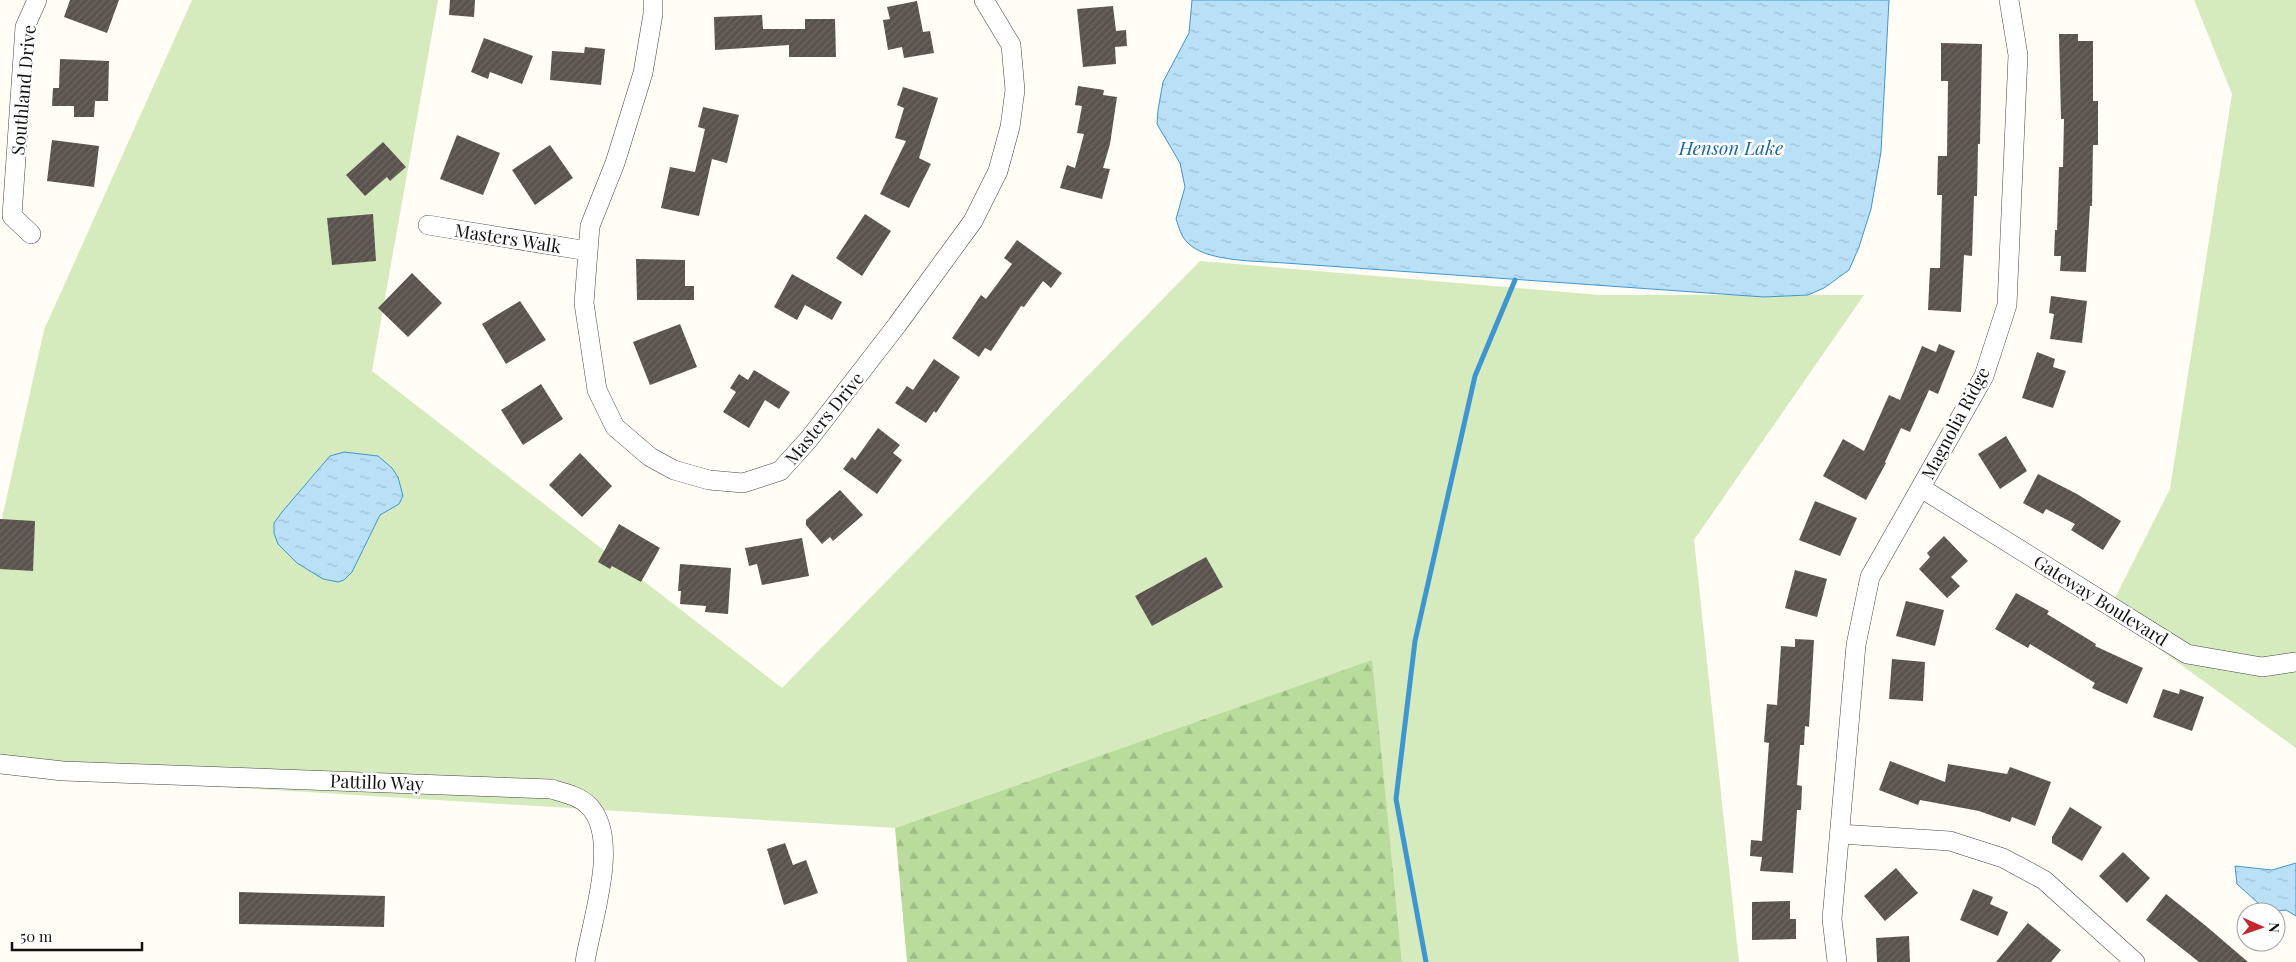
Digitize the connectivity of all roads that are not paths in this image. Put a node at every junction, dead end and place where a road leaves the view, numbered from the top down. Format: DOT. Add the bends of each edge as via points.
graph roads {
  1 [pos="37,0"];
  2 [pos="653,0"];
  3 [pos="984,0"];
  4 [pos="2009,0"];
  5 [pos="428,225"];
  6 [pos="31,234"];
  7 [pos="588,251"];
  8 [pos="1920,488"];
  9 [pos="2296,662"];
  10 [pos="0,764"];
  11 [pos="1840,834"];
  12 [pos="585,962"];
  13 [pos="1837,962"];
  14 [pos="2135,962"];
  1 -- 6 [label="street, Southland Drive" via="25,28 12,216"];
  2 -- 7 [label="street, Masters Drive" via="654,14 643,73 615,163 590,226"];
  3 -- 7 [label="street, Masters Drive" via="1011,45 1015,90 1010,127 998,171 973,221 809,439 780,471 743,482 709,480 674,470 650,457 615,427 597,390 584,303"];
  4 -- 8 [label="street, Magnolia Ridge" via="2018,55 2008,305 1984,376"];
  5 -- 7 [label="street, Masters Walk"];
  8 -- 9 [label="street, Gateway Boulevard" via="2187,654 2262,667"];
  8 -- 11 [label="street, Magnolia Ridge" via="1870,577 1856,645"];
  10 -- 12 [label="street, Pattillo Way" via="63,771 551,789 574,795 590,806 604,842 601,894"];
  11 -- 13 [label="street, Magnolia Ridge" via="1832,919"];
  11 -- 14 [label="street" via="1950,841 2003,858 2044,880"];
}
